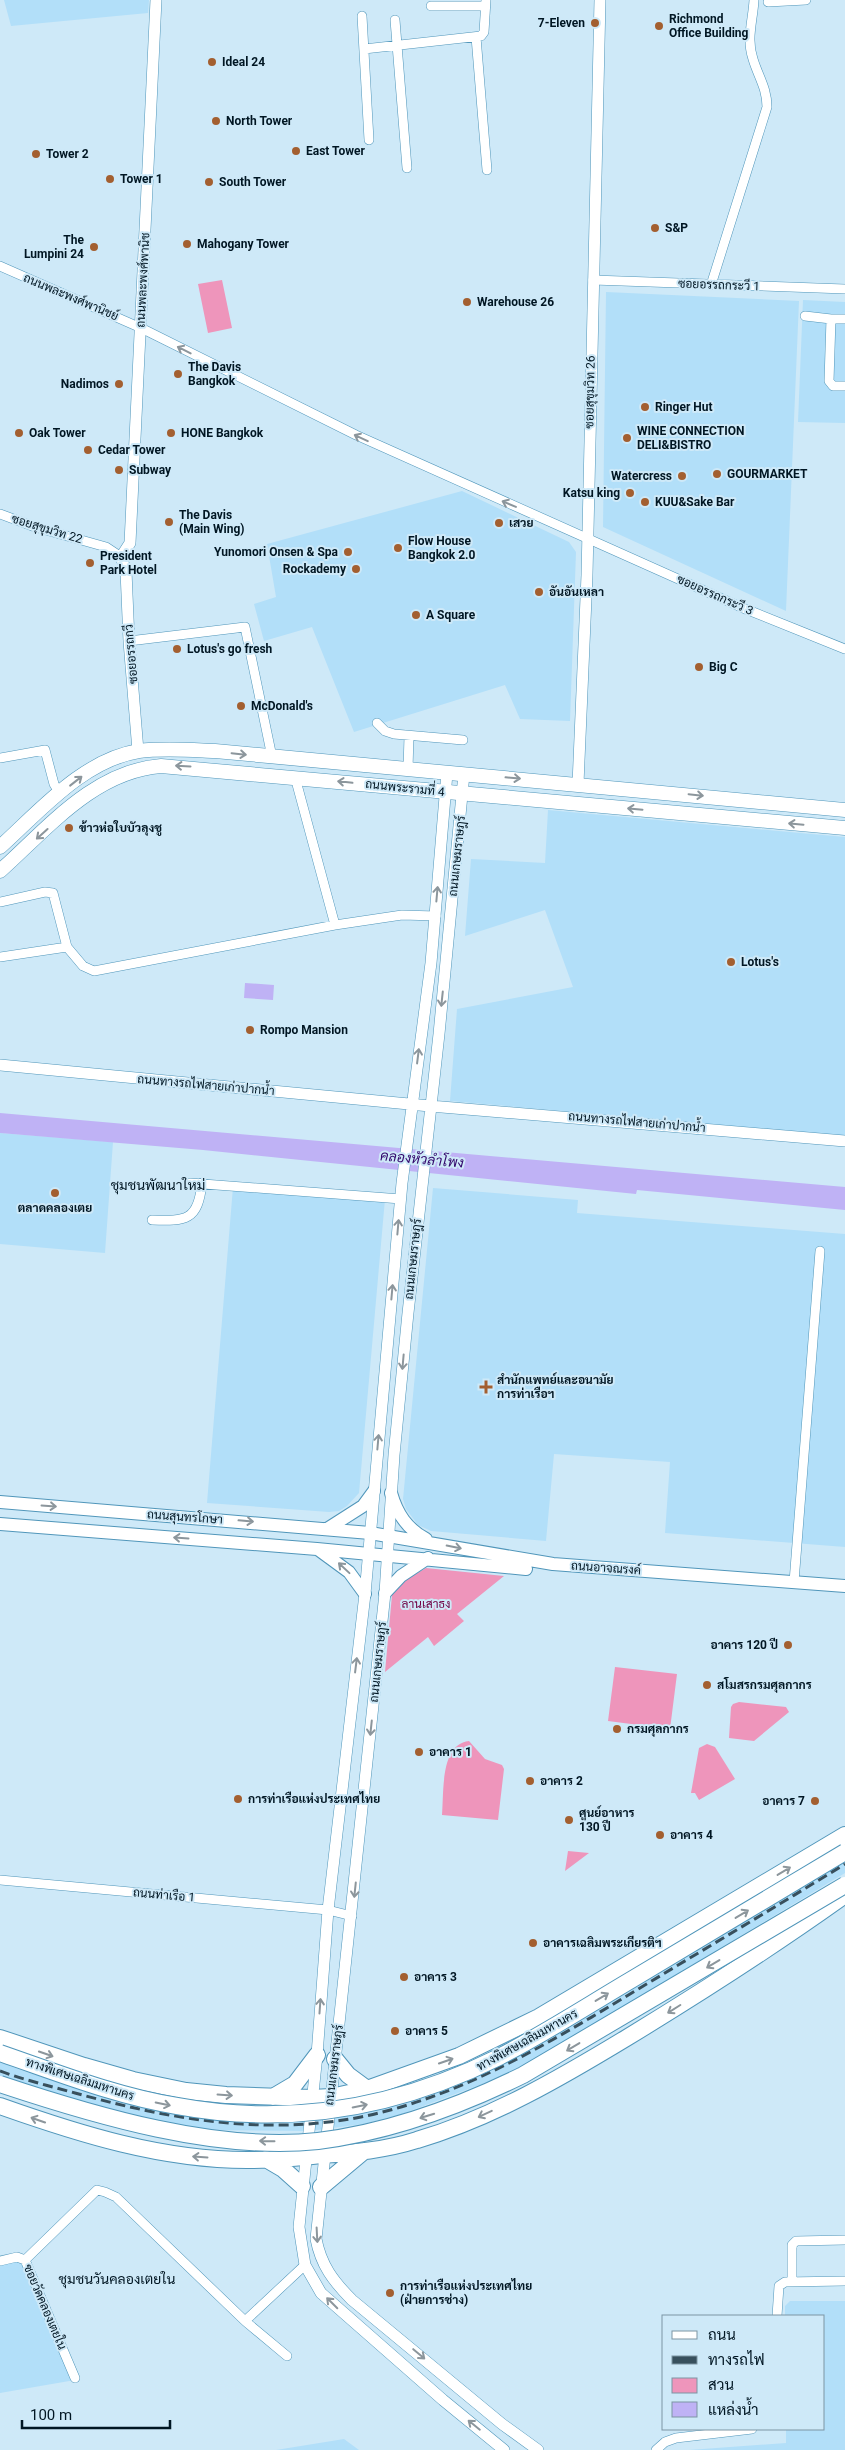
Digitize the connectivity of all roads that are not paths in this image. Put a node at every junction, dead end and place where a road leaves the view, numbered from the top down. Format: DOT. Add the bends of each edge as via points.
graph roads {
  1 [pos="156,0"];
  2 [pos="600,0"];
  3 [pos="754,0"];
  4 [pos="806,0"];
  5 [pos="768,2"];
  6 [pos="486,3"];
  7 [pos="432,6"];
  8 [pos="362,16"];
  9 [pos="395,20"];
  10 [pos="476,37"];
  11 [pos="397,46"];
  12 [pos="364,49"];
  13 [pos="369,140"];
  14 [pos="407,168"];
  15 [pos="487,170"];
  16 [pos="0,266"];
  17 [pos="593,280"];
  18 [pos="711,285"];
  19 [pos="845,289"];
  20 [pos="805,316"];
  21 [pos="831,319"];
  22 [pos="845,319"];
  23 [pos="141,328"];
  24 [pos="845,386"];
  25 [pos="0,514"];
  26 [pos="586,537"];
  27 [pos="121,557"];
  28 [pos="129,641"];
  29 [pos="845,650"];
  30 [pos="377,723"];
  31 [pos="409,736"];
  32 [pos="463,740"];
  33 [pos="138,751"];
  34 [pos="272,757"];
  35 [pos="0,758"];
  36 [pos="408,769"];
  37 [pos="447,773"];
  38 [pos="464,774"];
  39 [pos="295,777"];
  40 [pos="578,784"];
  41 [pos="445,792"];
  42 [pos="60,794"];
  43 [pos="462,794"];
  44 [pos="845,810"];
  45 [pos="845,828"];
  46 [pos="0,847"];
  47 [pos="0,871"];
  48 [pos="0,902"];
  49 [pos="436,916"];
  50 [pos="335,925"];
  51 [pos="67,947"];
  52 [pos="0,957"];
  53 [pos="431,963"];
  54 [pos="446,964"];
  55 [pos="0,1065"];
  56 [pos="412,1104"];
  57 [pos="430,1106"];
  58 [pos="845,1141"];
  59 [pos="190,1183"];
  60 [pos="202,1183"];
  61 [pos="401,1198"];
  62 [pos="152,1220"];
  63 [pos="820,1251"];
  64 [pos="390,1312"];
  65 [pos="408,1313"];
  66 [pos="374,1491"];
  67 [pos="391,1493"];
  68 [pos="0,1502"];
  69 [pos="0,1524"];
  70 [pos="327,1529"];
  71 [pos="370,1533"];
  72 [pos="388,1536"];
  73 [pos="434,1543"];
  74 [pos="317,1549"];
  75 [pos="368,1554"];
  76 [pos="388,1556"];
  77 [pos="428,1558"];
  78 [pos="794,1582"];
  79 [pos="845,1586"];
  80 [pos="385,1593"];
  81 [pos="365,1594"];
  82 [pos="845,1594"];
  83 [pos="845,1834"];
  84 [pos="845,1852"];
  85 [pos="0,1880"];
  86 [pos="845,1885"];
  87 [pos="845,1895"];
  88 [pos="328,1910"];
  89 [pos="352,1916"];
  90 [pos="0,2038"];
  91 [pos="0,2053"];
  92 [pos="317,2055"];
  93 [pos="335,2059"];
  94 [pos="0,2084"];
  95 [pos="367,2089"];
  96 [pos="273,2096"];
  97 [pos="331,2097"];
  98 [pos="312,2098"];
  99 [pos="0,2106"];
  100 [pos="364,2152"];
  101 [pos="324,2155"];
  102 [pos="306,2157"];
  103 [pos="266,2159"];
  104 [pos="302,2186"];
  105 [pos="321,2187"];
  106 [pos="845,2240"];
  107 [pos="25,2260"];
  108 [pos="0,2261"];
  109 [pos="305,2265"];
  110 [pos="845,2281"];
  111 [pos="792,2282"];
  112 [pos="776,2315"];
  113 [pos="245,2321"];
  114 [pos="287,2356"];
  115 [pos="75,2378"];
  116 [pos="744,2430"];
  117 [pos="504,2450"];
  118 [pos="538,2450"];
  119 [pos="656,2450"];
  1 -- 23 [label="street, ถนนพละพงศ์พานิช"];
  2 -- 17 [label="street, ซอยสุขุมวิท 26"];
  3 -- 18 [label="street" via="749,39 752,58 767,96 767,107"];
  4 -- 5 [label="street"];
  6 -- 7 [label="street"];
  6 -- 10 [label="street" via="484,32"];
  8 -- 12 [label="street"];
  9 -- 11 [label="street"];
  10 -- 11 [label="street"];
  10 -- 15 [label="street"];
  11 -- 12 [label="street"];
  11 -- 14 [label="street"];
  12 -- 13 [label="street"];
  16 -- 23 [label="street, ถนนพละพงศ์พานิชย์"];
  17 -- 18 [label="street, ซอยอรรถกระวี 1"];
  17 -- 26 [label="street, ซอยสุขุมวิท 26"];
  18 -- 19 [label="street, ซอยอรรถกระวี 1"];
  20 -- 21 [label="street"];
  21 -- 22 [label="street"];
  21 -- 24 [label="street" via="829,381 833,386"];
  26 -- 23 [label="street, ถนนพละพงศ์พานิชย์, one-way" via="356,435"];
  23 -- 27 [label="street, ถนนพละพงศ์พานิช" via="130,543"];
  25 -- 27 [label="street, ซอยสุขุมวิท 22" via="106,547"];
  26 -- 29 [label="street, ซอยอรรถกระวี 3"];
  26 -- 40 [label="street, ซอยสุขุมวิท 26"];
  27 -- 28 [label="street, ซอยอรรถกวี" via="126,571"];
  28 -- 33 [label="street, ซอยอรรถกวี"];
  28 -- 34 [label="street" via="245,627"];
  30 -- 31 [label="street" via="389,733"];
  31 -- 32 [label="street"];
  31 -- 36 [label="street"];
  33 -- 34 [label="main road, ถนนพระรามที่ 4, one-way" via="182,750"];
  42 -- 33 [label="main road, ถนนพระรามที่ 4, one-way" via="96,766"];
  34 -- 36 [label="main road, ถนนพระรามที่ 4"];
  35 -- 42 [label="street" via="45,750"];
  36 -- 37 [label="main road, ถนนพระรามที่ 4"];
  37 -- 38 [label="main road, ถนนพระรามที่ 4"];
  37 -- 41 [label="street, ถนนเกษมราษฎร์"];
  38 -- 40 [label="main road, ถนนพระรามที่ 4, one-way"];
  38 -- 43 [label="street, ถนนเกษมราษฎร์"];
  41 -- 39 [label="main road, ถนนพระรามที่ 4, one-way"];
  39 -- 47 [label="main road, ถนนพระรามที่ 4, one-way" via="182,766 142,767 126,772 92,791"];
  39 -- 50 [label="street"];
  40 -- 44 [label="main road, ถนนพระรามที่ 4, one-way"];
  41 -- 43 [label="main road, ถนนพระรามที่ 4"];
  49 -- 41 [label="street, ถนนเกษมราษฎร์, one-way"];
  42 -- 46 [label="main road, ถนนพระรามที่ 4"];
  45 -- 43 [label="main road, ถนนพระรามที่ 4, one-way"];
  43 -- 54 [label="street, ถนนเกษมราษฎร์"];
  48 -- 51 [label="street" via="45,892 53,894"];
  49 -- 50 [label="street" via="402,915"];
  49 -- 53 [label="street, ถนนเกษมราษฎร์"];
  50 -- 51 [label="street" via="94,971 83,966"];
  51 -- 52 [label="street"];
  53 -- 54 [label="street"];
  56 -- 53 [label="street, ถนนเกษมราษฎร์, one-way"];
  54 -- 57 [label="street, ถนนเกษมราษฎร์, one-way"];
  55 -- 56 [label="street, ถนนทางรถไฟสายเก่าปากน้ำ"];
  56 -- 57 [label="street, ถนนทางรถไฟสายเก่าปากน้ำ"];
  56 -- 61 [label="street, ถนนเกษมราษฎร์"];
  57 -- 58 [label="street, ถนนทางรถไฟสายเก่าปากน้ำ"];
  57 -- 65 [label="street, ถนนเกษมราษฎร์"];
  59 -- 60 [label="street"];
  60 -- 61 [label="street"];
  60 -- 62 [label="street" via="200,1202 192,1214 179,1220"];
  64 -- 61 [label="street, ถนนเกษมราษฎร์, one-way"];
  63 -- 78 [label="street"];
  64 -- 65 [label="street"];
  66 -- 64 [label="street, ถนนเกษมราษฎร์, one-way"];
  65 -- 67 [label="street, ถนนเกษมราษฎร์, one-way"];
  66 -- 70 [label="main road" via="363,1506"];
  66 -- 71 [label="street, ถนนเกษมราษฎร์"];
  67 -- 72 [label="street, ถนนเกษมราษฎร์"];
  67 -- 73 [label="main road" via="406,1524"];
  68 -- 70 [label="main road, ถนนสุนทรโกษา, one-way"];
  74 -- 69 [label="main road, ถนนสุนทรโกษา, one-way"];
  70 -- 71 [label="main road, ถนนสุนทรโกษา"];
  71 -- 72 [label="main road, ถนนอาจณรงค์"];
  71 -- 75 [label="street, ถนนเกษมราษฎร์"];
  72 -- 73 [label="main road, ถนนอาจณรงค์"];
  72 -- 76 [label="street, ถนนเกษมราษฎร์"];
  73 -- 78 [label="main road, ถนนอาจณรงค์, one-way" via="553,1564"];
  74 -- 75 [label="main road, ถนนสุนทรโกษา"];
  81 -- 74 [label="main road, one-way" via="349,1572"];
  75 -- 76 [label="main road, ถนนอาจณรงค์"];
  75 -- 81 [label="street, ถนนเกษมราษฎร์"];
  76 -- 77 [label="main road, ถนนอาจณรงค์"];
  76 -- 80 [label="street, ถนนเกษมราษฎร์"];
  77 -- 80 [label="main road" via="401,1576"];
  77 -- 82 [label="main road, ถนนอาจณรงค์" via="562,1573"];
  78 -- 79 [label="main road, ถนนอาจณรงค์"];
  80 -- 89 [label="street, ถนนเกษมราษฎร์, one-way"];
  88 -- 81 [label="street, ถนนเกษมราษฎร์, one-way"];
  95 -- 83 [label="highway, one-way" via="459,2056 540,2018"];
  91 -- 84 [label="highway, ทางพิเศษเฉลิมมหานคร, one-way, bridge" via="122,2095 178,2107 279,2114 318,2112 393,2100 500,2057"];
  85 -- 88 [label="street, ถนนท่าเรือ 1"];
  86 -- 94 [label="highway, one-way, bridge" via="523,2075 472,2099 398,2126 317,2141 231,2140 166,2131 109,2118"];
  87 -- 100 [label="highway, one-way" via="678,2007 529,2094 459,2126 415,2141"];
  88 -- 89 [label="street, ถนนท่าเรือ 1"];
  92 -- 88 [label="street, ถนนเกษมราษฎร์, one-way"];
  89 -- 93 [label="street, ถนนเกษมราษฎร์"];
  90 -- 96 [label="highway, one-way" via="117,2076 186,2091"];
  92 -- 96 [label="highway" via="295,2084"];
  92 -- 98 [label="street, ถนนเกษมราษฎร์"];
  93 -- 95 [label="highway" via="348,2075"];
  93 -- 97 [label="street, ถนนเกษมราษฎร์"];
  95 -- 97 [label="highway"];
  96 -- 98 [label="highway"];
  97 -- 98 [label="highway"];
  97 -- 101 [label="street, ถนนเกษมราษฎร์"];
  98 -- 102 [label="street, ถนนเกษมราษฎร์"];
  103 -- 99 [label="highway, one-way" via="182,2155 77,2133"];
  100 -- 101 [label="highway"];
  100 -- 105 [label="highway"];
  101 -- 102 [label="highway"];
  101 -- 105 [label="street, ถนนเกษมราษฎร์"];
  102 -- 103 [label="highway"];
  102 -- 104 [label="street, ถนนเกษมราษฎร์"];
  103 -- 104 [label="highway" via="283,2168"];
  104 -- 109 [label="street, ถนนเกษมราษฎร์" via="299,2227"];
  105 -- 118 [label="street, ถนนเกษมราษฎร์, one-way" via="316,2239 319,2255 332,2279 352,2300"];
  106 -- 111 [label="street" via="796,2242 792,2245"];
  107 -- 108 [label="street, ซอยวัดคลองเตยใน" via="17,2257"];
  107 -- 113 [label="street" via="97,2190 105,2192 116,2197"];
  107 -- 115 [label="street, ซอยวัดคลองเตยใน"];
  109 -- 113 [label="street"];
  117 -- 109 [label="street, ถนนเกษมราษฎร์, one-way" via="333,2305 312,2280"];
  110 -- 111 [label="street"];
  111 -- 112 [label="street" via="779,2286"];
  113 -- 114 [label="street"];
  116 -- 119 [label="street" via="676,2438"];
}
